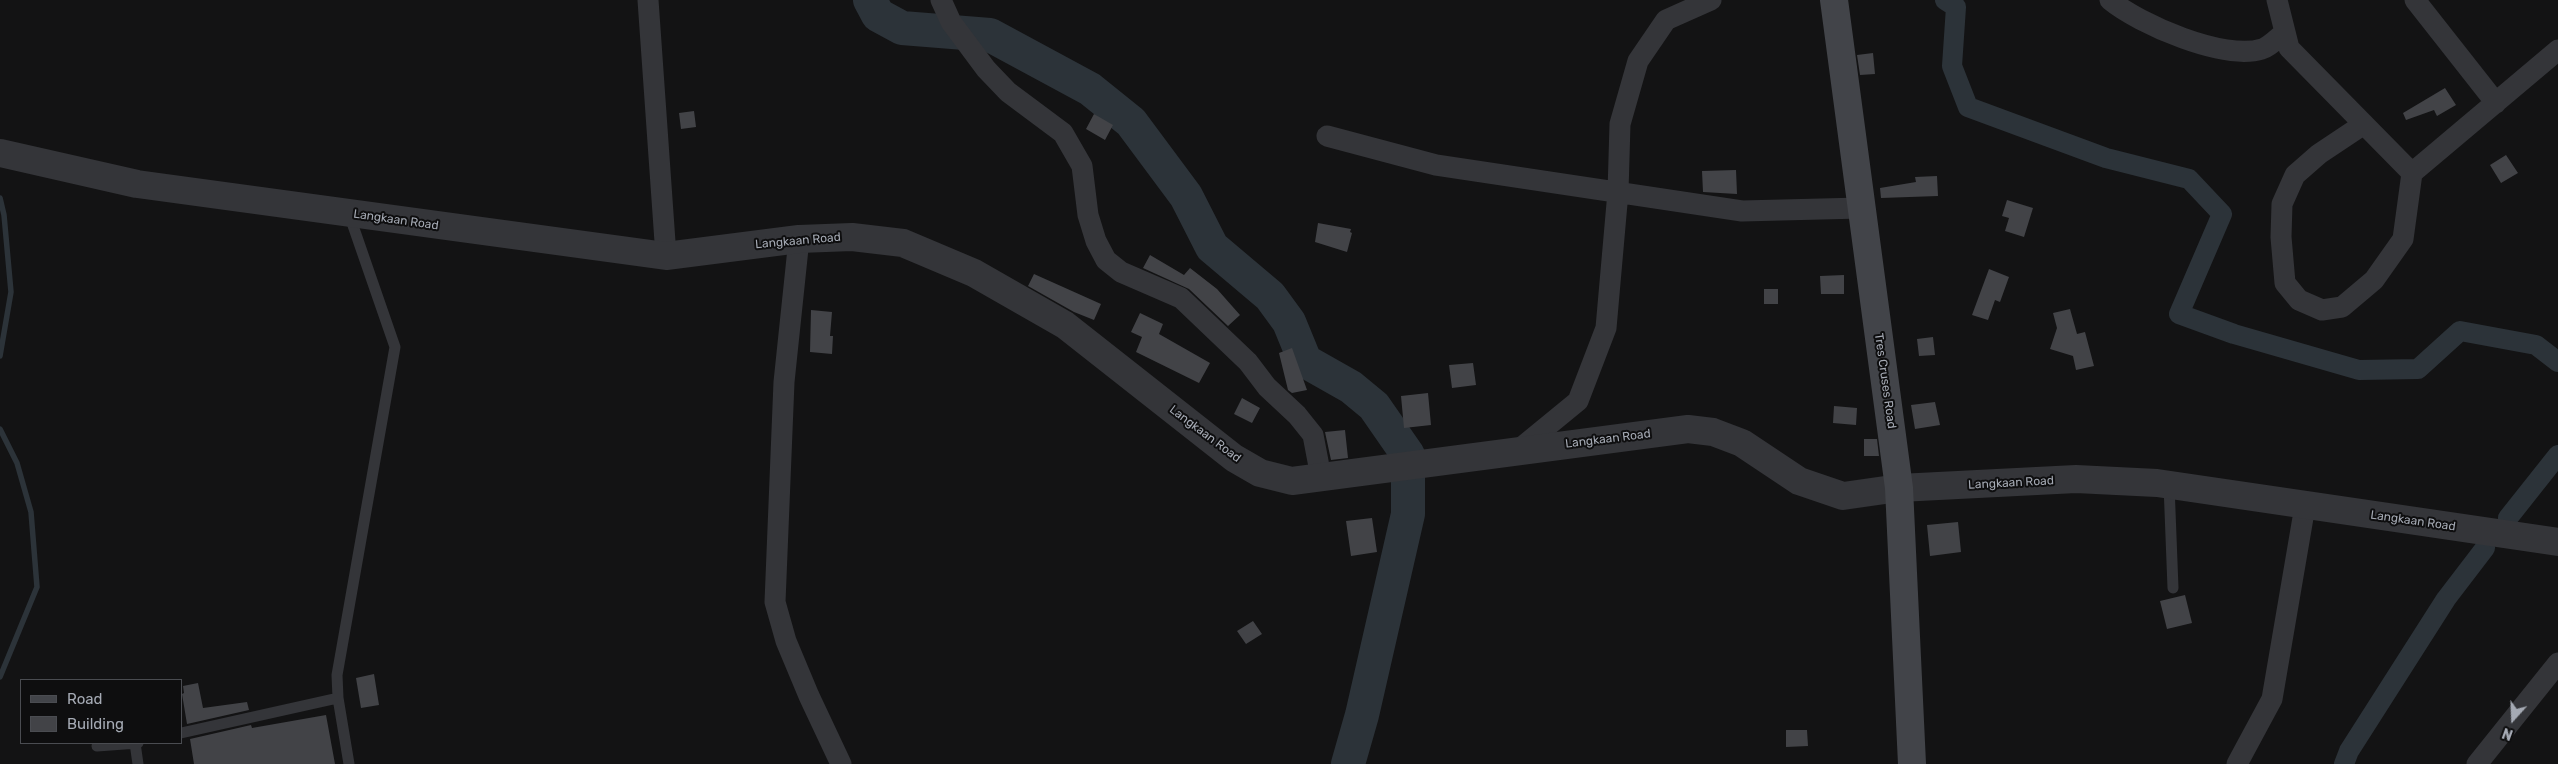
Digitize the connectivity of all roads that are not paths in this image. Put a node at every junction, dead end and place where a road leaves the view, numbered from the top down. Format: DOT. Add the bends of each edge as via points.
graph roads {
  1 [pos="648,0"];
  2 [pos="941,0"];
  3 [pos="1711,0"];
  4 [pos="1834,0"];
  5 [pos="2110,0"];
  6 [pos="2277,0"];
  7 [pos="2415,0"];
  8 [pos="2284,33"];
  9 [pos="2558,50"];
  10 [pos="2496,102"];
  11 [pos="2364,124"];
  12 [pos="1327,136"];
  13 [pos="0,153"];
  14 [pos="2412,174"];
  15 [pos="1618,192"];
  16 [pos="1861,208"];
  17 [pos="349,214"];
  18 [pos="799,239"];
  19 [pos="666,256"];
  20 [pos="1517,451"];
  21 [pos="1320,477"];
  22 [pos="2169,485"];
  23 [pos="1899,488"];
  24 [pos="2305,506"];
  25 [pos="2558,542"];
  26 [pos="2173,588"];
  27 [pos="2558,663"];
  28 [pos="338,698"];
  29 [pos="182,733"];
  30 [pos="123,744"];
  31 [pos="136,744"];
  32 [pos="98,746"];
  33 [pos="138,764"];
  34 [pos="349,764"];
  35 [pos="841,764"];
  36 [pos="1912,764"];
  37 [pos="2237,764"];
  38 [pos="2477,764"];
  1 -- 19 [label="street"];
  2 -- 21 [label="street" via="951,22 986,69 1008,92 1063,133 1082,166 1088,215 1106,260 1121,272 1181,298 1248,362 1268,387 1298,415 1312,435"];
  3 -- 15 [label="street" via="1666,20 1638,61 1620,124"];
  4 -- 16 [label="main road, Tres Cruses Road"];
  5 -- 8 [label="street" via="2122,10 2185,40 2227,50 2263,50"];
  6 -- 8 [label="street"];
  7 -- 10 [label="street"];
  8 -- 11 [label="street" via="2289,48"];
  9 -- 10 [label="street"];
  10 -- 14 [label="street"];
  11 -- 14 [label="street"];
  11 -- 14 [label="street" via="2318,154 2294,175 2282,204 2285,283 2299,300 2322,310 2342,307 2374,280 2403,239"];
  12 -- 15 [label="street" via="1436,165"];
  13 -- 17 [label="street, Langkaan Road" via="137,184"];
  15 -- 16 [label="street" via="1742,211"];
  15 -- 20 [label="street" via="1606,328 1595,358 1578,401"];
  16 -- 23 [label="main road, Tres Cruses Road"];
  17 -- 19 [label="street, Langkaan Road"];
  17 -- 28 [label="lane" via="395,348 337,675"];
  18 -- 19 [label="street, Langkaan Road"];
  18 -- 21 [label="street, Langkaan Road" via="852,237 903,243 974,273 1065,324 1234,458 1260,473 1292,480"];
  18 -- 35 [label="street" via="784,382 775,602 790,650"];
  20 -- 21 [label="street, Langkaan Road"];
  20 -- 23 [label="street, Langkaan Road" via="1688,429 1714,432 1742,443 1799,482 1843,496"];
  22 -- 23 [label="street, Langkaan Road" via="2076,479"];
  22 -- 24 [label="street, Langkaan Road"];
  22 -- 26 [label="lane"];
  23 -- 36 [label="main road, Tres Cruses Road"];
  24 -- 25 [label="street, Langkaan Road"];
  24 -- 37 [label="street" via="2272,699"];
  27 -- 38 [label="street"];
  28 -- 29 [label="lane"];
  28 -- 34 [label="lane"];
  30 -- 32 [label="lane"];
  31 -- 33 [label="lane"];
}
